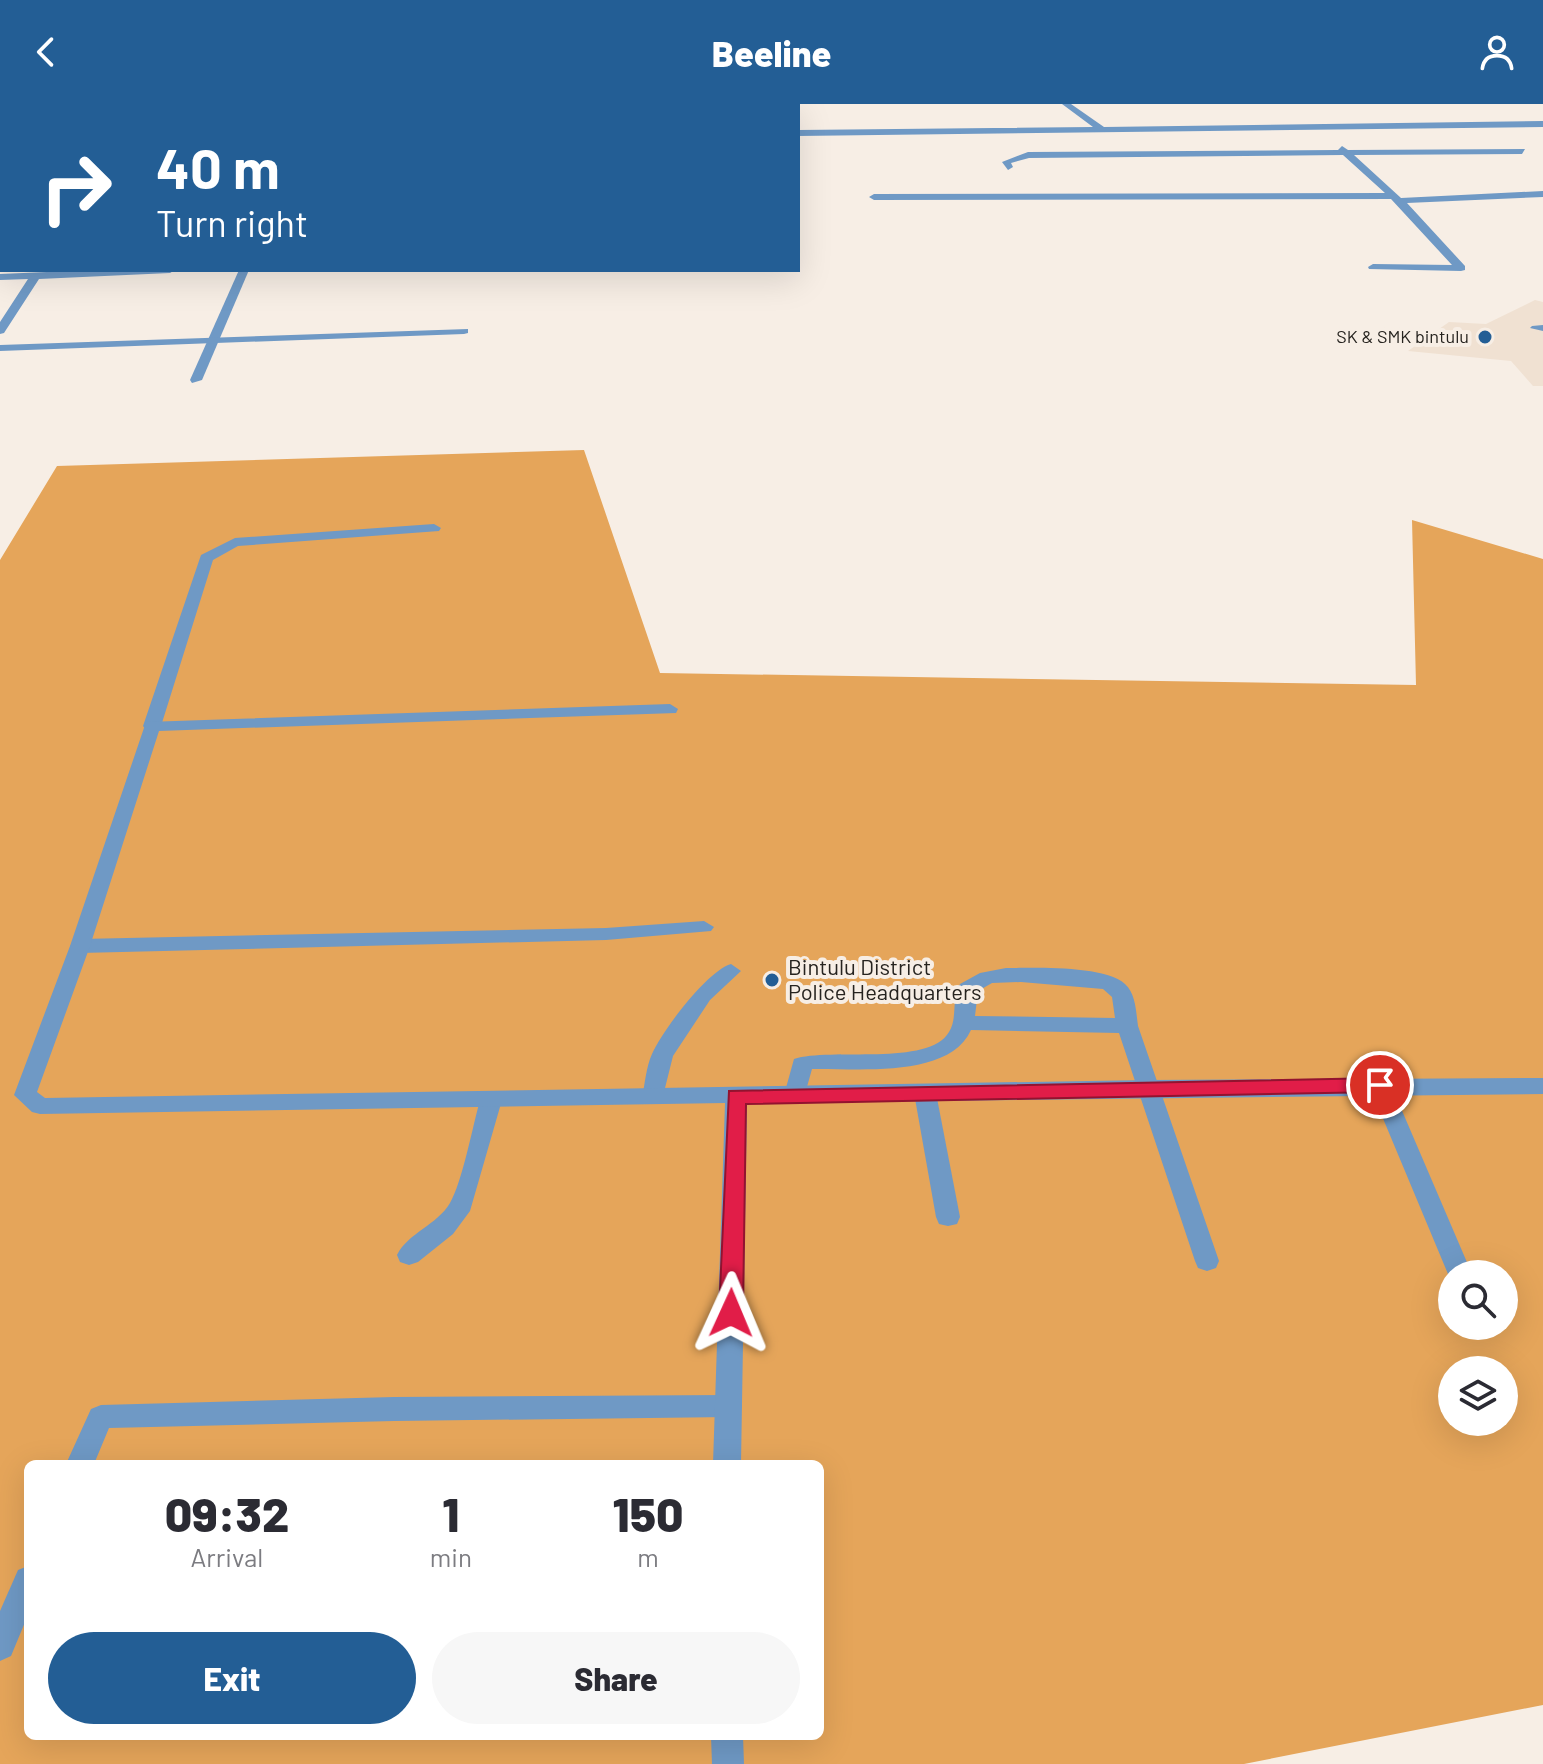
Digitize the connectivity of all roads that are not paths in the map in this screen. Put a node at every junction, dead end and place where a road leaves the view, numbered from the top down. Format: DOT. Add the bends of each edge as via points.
graph roads {
  1 [pos="1066,104"];
  2 [pos="1541,122"];
  3 [pos="1317,127"];
  4 [pos="1102,129"];
  5 [pos="800,133"];
  6 [pos="1522,151"];
  7 [pos="1345,152"];
  8 [pos="1008,167"];
  9 [pos="1543,194"];
  10 [pos="874,197"];
  11 [pos="1396,198"];
  12 [pos="1373,267"];
  13 [pos="108,272"];
  14 [pos="243,272"];
  15 [pos="35,276"];
  16 [pos="0,277"];
  17 [pos="0,331"];
  18 [pos="464,331"];
  19 [pos="213,341"];
  20 [pos="0,348"];
  21 [pos="196,380"];
  22 [pos="434,528"];
  23 [pos="670,709"];
  24 [pos="152,726"];
  25 [pos="704,927"];
  26 [pos="80,946"];
  27 [pos="731,971"];
  28 [pos="962,1023"];
  29 [pos="1127,1026"];
  30 [pos="1380,1085"];
  31 [pos="1543,1086"];
  32 [pos="1148,1088"];
  33 [pos="925,1093"];
  34 [pos="795,1095"];
  35 [pos="736,1096"];
  36 [pos="653,1098"];
  37 [pos="491,1100"];
  38 [pos="948,1217"];
  39 [pos="409,1255"];
  40 [pos="1454,1260"];
  41 [pos="1207,1261"];
  42 [pos="729,1406"];
  43 [pos="82,1460"];
  44 [pos="727,1460"];
  45 [pos="20,1618"];
  46 [pos="0,1646"];
  47 [pos="727,1740"];
  48 [pos="728,1764"];
  1 -- 4 [label="street"];
  2 -- 3 [label="street"];
  3 -- 4 [label="street"];
  3 -- 7 [label="street"];
  4 -- 5 [label="street"];
  6 -- 7 [label="street"];
  7 -- 8 [label="street" via="1028,155 1006,162"];
  7 -- 11 [label="street"];
  9 -- 11 [label="street"];
  10 -- 11 [label="street"];
  11 -- 12 [label="street" via="1461,268"];
  13 -- 15 [label="street"];
  14 -- 19 [label="street"];
  15 -- 16 [label="street"];
  15 -- 17 [label="street"];
  18 -- 19 [label="street"];
  19 -- 20 [label="street"];
  19 -- 21 [label="street"];
  22 -- 24 [label="street" via="235,542 219,548 206,558"];
  23 -- 24 [label="street"];
  24 -- 26 [label="street"];
  25 -- 26 [label="street" via="606,934"];
  26 -- 37 [label="street" via="30,1074 25,1095 40,1106"];
  27 -- 36 [label="street" via="703,995 662,1055"];
  28 -- 29 [label="street"];
  28 -- 29 [label="street" via="967,989 997,975 1095,979 1116,986 1123,996"];
  28 -- 34 [label="street" via="960,1036 951,1044 921,1057 802,1064"];
  29 -- 32 [label="street"];
  30 -- 31 [label="street"];
  30 -- 32 [label="street"];
  30 -- 40 [label="street"];
  32 -- 33 [label="street"];
  32 -- 41 [label="street"];
  33 -- 34 [label="street"];
  33 -- 38 [label="street"];
  34 -- 35 [label="street"];
  35 -- 36 [label="street"];
  35 -- 42 [label="street"];
  36 -- 37 [label="street"];
  37 -- 39 [label="street" via="462,1205"];
  42 -- 43 [label="street" via="101,1417"];
  42 -- 44 [label="street"];
  45 -- 46 [label="street"];
  47 -- 48 [label="street"];
}
